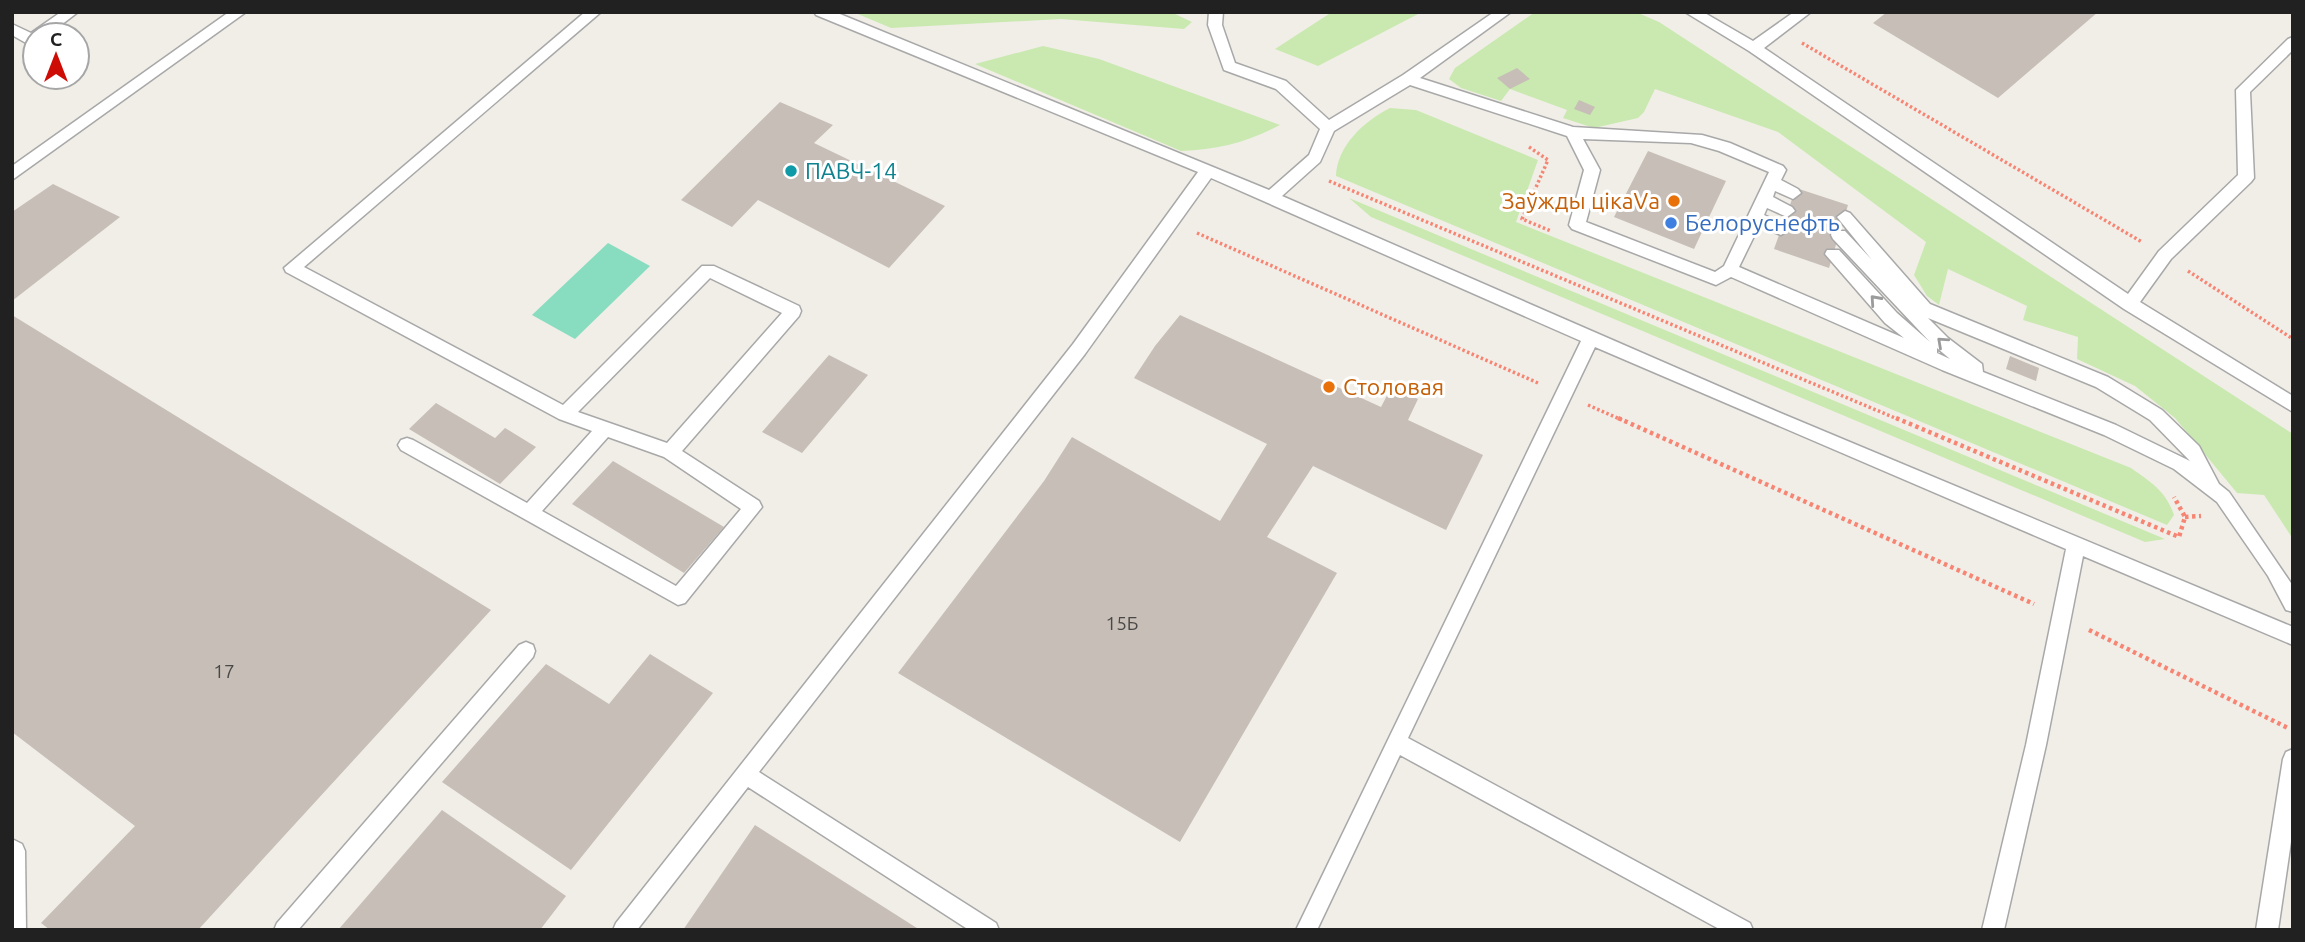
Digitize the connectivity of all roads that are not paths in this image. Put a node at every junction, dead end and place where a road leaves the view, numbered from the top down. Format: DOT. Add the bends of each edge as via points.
graph roads {
  1 [pos="239,12"];
  2 [pos="594,12"];
  3 [pos="821,12"];
  4 [pos="1216,12"];
  5 [pos="1504,12"];
  6 [pos="1692,12"];
  7 [pos="1804,12"];
  8 [pos="2293,41"];
  9 [pos="1754,48"];
  10 [pos="1408,79"];
  11 [pos="1328,128"];
  12 [pos="1572,132"];
  13 [pos="1208,170"];
  14 [pos="12,174"];
  15 [pos="1772,183"];
  16 [pos="1793,193"];
  17 [pos="1271,197"];
  18 [pos="1763,200"];
  19 [pos="1787,211"];
  20 [pos="1845,217"];
  21 [pos="1755,218"];
  22 [pos="1781,229"];
  23 [pos="1839,235"];
  24 [pos="1833,254"];
  25 [pos="1731,270"];
  26 [pos="2130,304"];
  27 [pos="1591,338"];
  28 [pos="1943,363"];
  29 [pos="1996,383"];
  30 [pos="2293,405"];
  31 [pos="565,414"];
  32 [pos="605,428"];
  33 [pos="407,445"];
  34 [pos="670,452"];
  35 [pos="2215,491"];
  36 [pos="529,513"];
  37 [pos="2076,545"];
  38 [pos="2293,604"];
  39 [pos="2293,636"];
  40 [pos="527,651"];
  41 [pos="1396,743"];
  42 [pos="2293,759"];
  43 [pos="745,774"];
  44 [pos="12,849"];
  45 [pos="15,930"];
  46 [pos="284,930"];
  47 [pos="623,930"];
  48 [pos="989,930"];
  49 [pos="1306,930"];
  50 [pos="1743,930"];
  51 [pos="1993,930"];
  52 [pos="2267,930"];
  1 -- 14 [label="lane"];
  2 -- 31 [label="lane" via="292,268"];
  3 -- 13 [label="lane"];
  4 -- 11 [label="lane" via="1215,25 1229,66 1281,85"];
  5 -- 10 [label="lane"];
  6 -- 9 [label="lane"];
  7 -- 9 [label="lane"];
  8 -- 26 [label="lane" via="2243,90 2246,178 2165,256"];
  9 -- 26 [label="lane"];
  10 -- 11 [label="lane"];
  10 -- 12 [label="lane"];
  11 -- 17 [label="lane" via="1315,158"];
  12 -- 15 [label="lane" via="1599,138 1693,138 1778,170"];
  12 -- 25 [label="lane" via="1592,170 1577,225 1716,279"];
  13 -- 17 [label="lane"];
  13 -- 43 [label="lane" via="1079,349"];
  15 -- 16 [label="lane"];
  15 -- 18 [label="lane"];
  17 -- 27 [label="lane"];
  18 -- 19 [label="lane"];
  18 -- 21 [label="lane"];
  20 -- 35 [label="lane" via="1924,309 2102,382 2156,415 2193,451"];
  21 -- 22 [label="lane"];
  21 -- 25 [label="lane"];
  29 -- 23 [label="lane, one-way" via="1942,343"];
  28 -- 24 [label="lane, one-way" via="1891,318"];
  25 -- 28 [label="lane"];
  26 -- 30 [label="lane"];
  27 -- 37 [label="lane"];
  27 -- 41 [label="lane"];
  28 -- 29 [label="lane"];
  29 -- 35 [label="lane" via="2180,464"];
  31 -- 32 [label="lane"];
  31 -- 34 [label="lane" via="708,270 793,311"];
  32 -- 34 [label="lane"];
  32 -- 36 [label="lane"];
  33 -- 36 [label="lane"];
  34 -- 36 [label="lane" via="753,507 678,597"];
  35 -- 38 [label="lane" via="2274,570"];
  37 -- 39 [label="lane"];
  37 -- 51 [label="lane"];
  40 -- 46 [label="lane"];
  41 -- 49 [label="lane"];
  41 -- 50 [label="lane"];
  42 -- 52 [label="lane"];
  43 -- 47 [label="lane"];
  43 -- 48 [label="lane"];
  44 -- 45 [label="lane"];
}
